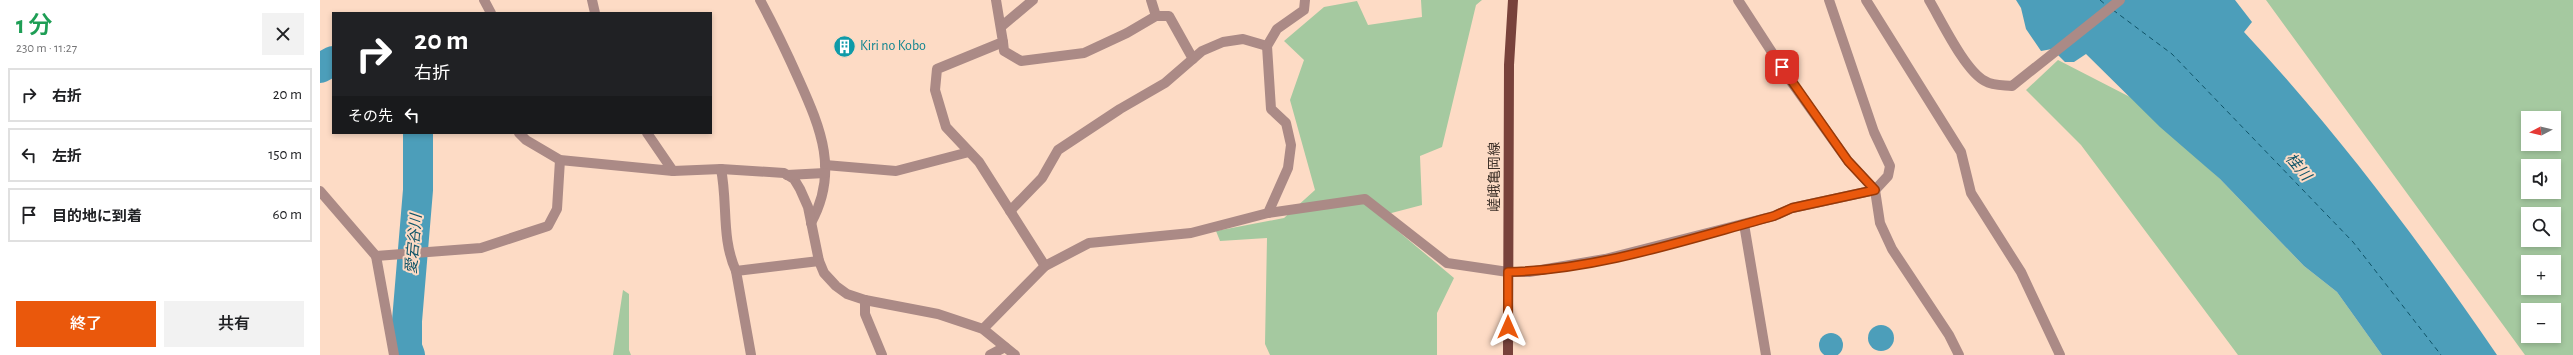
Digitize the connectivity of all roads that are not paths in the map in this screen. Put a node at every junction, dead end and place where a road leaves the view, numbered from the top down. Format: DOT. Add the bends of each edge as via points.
graph roads {
  1 [pos="484,0"];
  2 [pos="592,0"];
  3 [pos="760,0"];
  4 [pos="996,0"];
  5 [pos="1034,0"];
  6 [pos="1151,0"];
  7 [pos="1305,0"];
  8 [pos="1513,0"];
  9 [pos="1738,0"];
  10 [pos="1829,0"];
  11 [pos="1866,0"];
  12 [pos="1928,0"];
  13 [pos="2120,0"];
  14 [pos="490,12"];
  15 [pos="595,12"];
  16 [pos="1156,16"];
  17 [pos="1002,26"];
  18 [pos="1003,42"];
  19 [pos="1267,46"];
  20 [pos="1193,59"];
  21 [pos="520,134"];
  22 [pos="648,134"];
  23 [pos="970,152"];
  24 [pos="560,160"];
  25 [pos="721,169"];
  26 [pos="825,169"];
  27 [pos="673,171"];
  28 [pos="787,175"];
  29 [pos="1875,190"];
  30 [pos="320,191"];
  31 [pos="1010,211"];
  32 [pos="1268,213"];
  33 [pos="810,223"];
  34 [pos="1744,224"];
  35 [pos="376,256"];
  36 [pos="819,261"];
  37 [pos="1046,266"];
  38 [pos="736,271"];
  39 [pos="1508,272"];
  40 [pos="865,300"];
  41 [pos="983,329"];
  42 [pos="1005,347"];
  43 [pos="394,355"];
  44 [pos="751,355"];
  45 [pos="882,355"];
  46 [pos="990,355"];
  47 [pos="1015,355"];
  48 [pos="1508,355"];
  49 [pos="1766,355"];
  50 [pos="1959,355"];
  51 [pos="2060,355"];
  1 -- 14 [label="street"];
  2 -- 15 [label="street"];
  3 -- 26 [label="street" via="778,33 819,126"];
  4 -- 17 [label="street"];
  5 -- 17 [label="street"];
  6 -- 16 [label="street"];
  7 -- 19 [label="street" via="1304,10 1277,29"];
  8 -- 39 [label="main road, 嵯峨亀岡線" via="1509,65"];
  9 -- 29 [label="street" via="1790,80 1848,161"];
  10 -- 29 [label="street" via="1874,132 1890,166 1888,176"];
  11 -- 51 [label="street" via="1961,152 1971,193 2021,272"];
  12 -- 13 [label="street" via="1971,70 1984,81 2012,86"];
  16 -- 18 [label="street" via="1084,53 1021,61 1004,50"];
  16 -- 20 [label="street" via="1169,16"];
  17 -- 18 [label="street"];
  18 -- 23 [label="street" via="937,69 935,90 946,127"];
  19 -- 20 [label="street" via="1243,39 1223,42 1202,51"];
  19 -- 32 [label="street" via="1271,109 1286,123 1291,145 1288,168"];
  20 -- 31 [label="street" via="1165,83 1058,150 1042,178"];
  21 -- 24 [label="street"];
  22 -- 27 [label="street"];
  23 -- 26 [label="street" via="896,171"];
  23 -- 31 [label="street"];
  24 -- 27 [label="street"];
  24 -- 35 [label="street" via="557,209 548,226 481,248"];
  25 -- 27 [label="street"];
  25 -- 28 [label="street"];
  25 -- 38 [label="street" via="726,195 725,234 729,256"];
  26 -- 28 [label="street"];
  26 -- 33 [label="street" via="819,208"];
  28 -- 33 [label="street" via="794,179 800,189 808,208"];
  29 -- 34 [label="street" via="1792,208"];
  29 -- 50 [label="street" via="1880,223 1892,249 1949,335"];
  30 -- 35 [label="street"];
  31 -- 37 [label="street"];
  32 -- 37 [label="street" via="1192,233 1089,243"];
  32 -- 39 [label="street" via="1365,199 1447,263"];
  33 -- 36 [label="street"];
  34 -- 39 [label="street" via="1605,259 1529,272"];
  34 -- 49 [label="street"];
  35 -- 43 [label="street"];
  36 -- 38 [label="street"];
  36 -- 40 [label="street" via="824,273 836,286 847,294"];
  37 -- 41 [label="street"];
  38 -- 44 [label="street"];
  39 -- 48 [label="main road, 嵯峨亀岡線"];
  40 -- 41 [label="street" via="938,314"];
  40 -- 45 [label="street" via="865,314"];
  41 -- 42 [label="street"];
  42 -- 46 [label="street"];
  42 -- 47 [label="street"];
}
